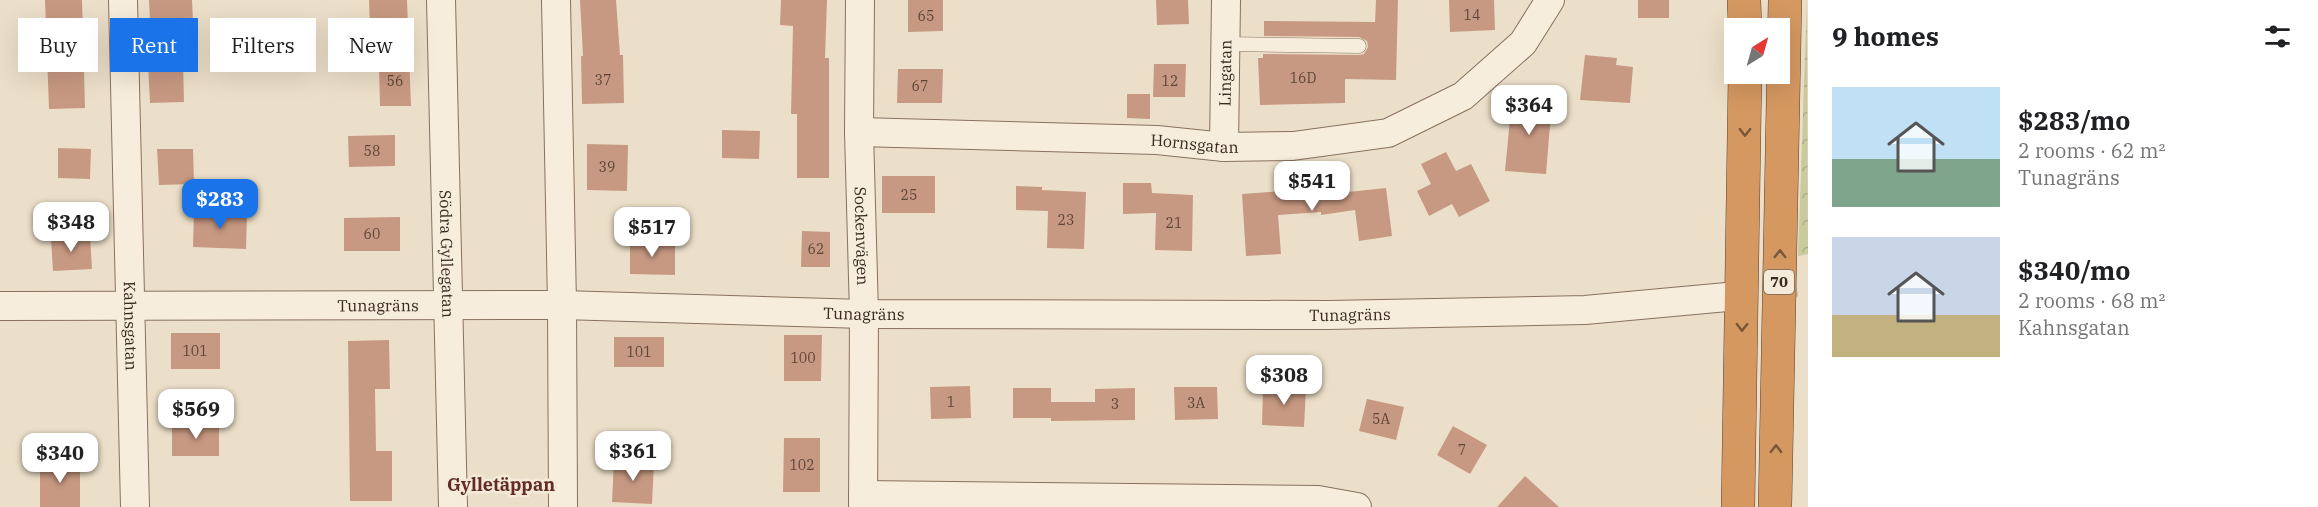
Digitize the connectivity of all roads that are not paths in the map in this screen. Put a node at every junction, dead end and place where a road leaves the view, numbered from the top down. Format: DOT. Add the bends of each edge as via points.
graph roads {
  1 [pos="123,0"];
  2 [pos="441,0"];
  3 [pos="556,0"];
  4 [pos="860,0"];
  5 [pos="1226,0"];
  6 [pos="1550,0"];
  7 [pos="1744,0"];
  8 [pos="1785,0"];
  9 [pos="1745,18"];
  10 [pos="1227,44"];
  11 [pos="1359,45"];
  12 [pos="1745,84"];
  13 [pos="859,132"];
  14 [pos="1224,147"];
  15 [pos="1728,297"];
  16 [pos="450,305"];
  17 [pos="562,305"];
  18 [pos="0,306"];
  19 [pos="132,307"];
  20 [pos="864,314"];
  21 [pos="863,501"];
  22 [pos="1045,501"];
  23 [pos="135,507"];
  24 [pos="453,507"];
  25 [pos="563,507"];
  26 [pos="1357,507"];
  27 [pos="1738,507"];
  28 [pos="1775,507"];
  1 -- 19 [label="street, Kahnsgatan"];
  2 -- 16 [label="street, Södra Gyllegatan"];
  3 -- 17 [label="street"];
  4 -- 13 [label="street, Sockenvägen"];
  5 -- 10 [label="street, Lingatan"];
  6 -- 14 [label="street, Hornsgatan" via="1523,43 1463,96 1388,133 1293,146"];
  7 -- 9 [label="highway"];
  28 -- 8 [label="highway, 70, one-way"];
  10 -- 11 [label="lane"];
  10 -- 14 [label="street, Lingatan"];
  12 -- 27 [label="highway, 70, one-way"];
  13 -- 14 [label="street, Hornsgatan" via="1157,140"];
  13 -- 20 [label="street, Sockenvägen"];
  15 -- 20 [label="street, Tunagräns" via="1550,311 1328,315"];
  16 -- 17 [label="street, Tunagräns"];
  16 -- 19 [label="street, Tunagräns"];
  16 -- 24 [label="street, Södra Gyllegatan"];
  17 -- 20 [label="street, Tunagräns"];
  17 -- 25 [label="street"];
  18 -- 19 [label="street, Tunagräns"];
  19 -- 23 [label="street, Kahnsgatan"];
  20 -- 21 [label="street, Sockenvägen"];
  21 -- 22 [label="street"];
  22 -- 26 [label="street" via="1318,500"];
}
